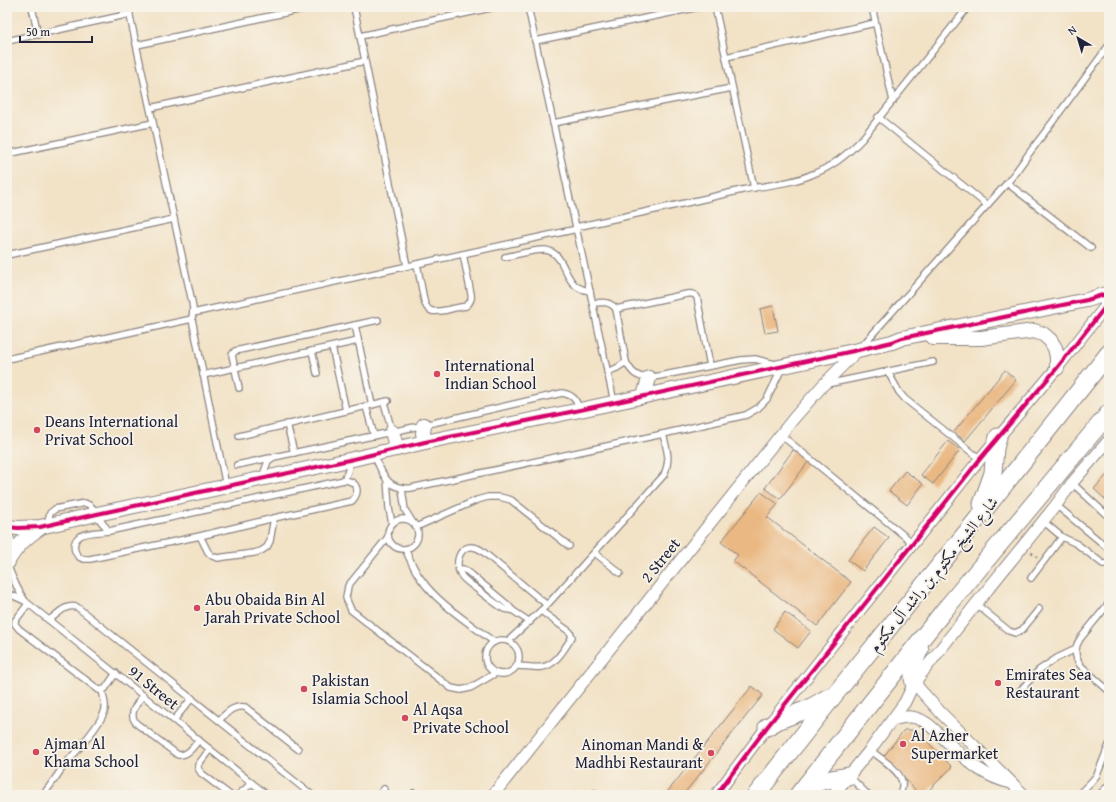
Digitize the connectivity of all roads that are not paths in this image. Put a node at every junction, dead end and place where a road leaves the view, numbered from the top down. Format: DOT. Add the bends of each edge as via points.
graph roads {
  1 [pos="32,7"];
  2 [pos="128,7"];
  3 [pos="312,7"];
  4 [pos="354,7"];
  5 [pos="495,7"];
  6 [pos="528,7"];
  7 [pos="699,7"];
  8 [pos="715,7"];
  9 [pos="872,7"];
  10 [pos="968,7"];
  11 [pos="130,14"];
  12 [pos="875,23"];
  13 [pos="38,35"];
  14 [pos="360,36"];
  15 [pos="7,41"];
  16 [pos="535,41"];
  17 [pos="137,45"];
  18 [pos="1109,45"];
  19 [pos="726,57"];
  20 [pos="365,61"];
  21 [pos="732,88"];
  22 [pos="893,101"];
  23 [pos="150,108"];
  24 [pos="878,117"];
  25 [pos="153,123"];
  26 [pos="553,123"];
  27 [pos="7,154"];
  28 [pos="1007,182"];
  29 [pos="754,188"];
  30 [pos="987,205"];
  31 [pos="174,218"];
  32 [pos="577,228"];
  33 [pos="1091,248"];
  34 [pos="463,254"];
  35 [pos="7,255"];
  36 [pos="505,257"];
  37 [pos="417,264"];
  38 [pos="407,266"];
  39 [pos="590,291"];
  40 [pos="1109,293"];
  41 [pos="1109,302"];
  42 [pos="593,303"];
  43 [pos="616,309"];
  44 [pos="193,313"];
  45 [pos="192,319"];
  46 [pos="378,320"];
  47 [pos="355,325"];
  48 [pos="358,341"];
  49 [pos="892,342"];
  50 [pos="332,347"];
  51 [pos="858,350"];
  52 [pos="312,351"];
  53 [pos="1109,353"];
  54 [pos="7,359"];
  55 [pos="626,362"];
  56 [pos="933,362"];
  57 [pos="710,366"];
  58 [pos="783,366"];
  59 [pos="235,368"];
  60 [pos="1056,368"];
  61 [pos="607,372"];
  62 [pos="888,372"];
  63 [pos="317,373"];
  64 [pos="203,375"];
  65 [pos="649,378"];
  66 [pos="823,385"];
  67 [pos="240,388"];
  68 [pos="644,396"];
  69 [pos="614,403"];
  70 [pos="369,406"];
  71 [pos="580,410"];
  72 [pos="346,411"];
  73 [pos="1109,413"];
  74 [pos="287,424"];
  75 [pos="424,425"];
  76 [pos="392,432"];
  77 [pos="663,434"];
  78 [pos="239,436"];
  79 [pos="374,436"];
  80 [pos="781,436"];
  81 [pos="998,437"];
  82 [pos="1109,440"];
  83 [pos="425,442"];
  84 [pos="397,449"];
  85 [pos="294,453"];
  86 [pos="374,454"];
  87 [pos="271,458"];
  88 [pos="980,459"];
  89 [pos="349,460"];
  90 [pos="237,465"];
  91 [pos="262,478"];
  92 [pos="344,480"];
  93 [pos="387,480"];
  94 [pos="1072,483"];
  95 [pos="226,486"];
  96 [pos="402,489"];
  97 [pos="1056,505"];
  98 [pos="97,514"];
  99 [pos="1109,517"];
  100 [pos="274,518"];
  101 [pos="1043,521"];
  102 [pos="974,523"];
  103 [pos="392,524"];
  104 [pos="414,525"];
  105 [pos="7,527"];
  106 [pos="43,527"];
  107 [pos="109,531"];
  108 [pos="200,536"];
  109 [pos="388,537"];
  110 [pos="1062,537"];
  111 [pos="7,540"];
  112 [pos="913,543"];
  113 [pos="569,546"];
  114 [pos="405,549"];
  115 [pos="1109,549"];
  116 [pos="594,553"];
  117 [pos="8,562"];
  118 [pos="1109,563"];
  119 [pos="620,573"];
  120 [pos="1031,578"];
  121 [pos="7,593"];
  122 [pos="26,602"];
  123 [pos="1109,603"];
  124 [pos="976,604"];
  125 [pos="547,605"];
  126 [pos="1039,609"];
  127 [pos="540,611"];
  128 [pos="49,620"];
  129 [pos="530,622"];
  130 [pos="933,625"];
  131 [pos="508,641"];
  132 [pos="494,642"];
  133 [pos="1076,649"];
  134 [pos="517,666"];
  135 [pos="116,673"];
  136 [pos="496,673"];
  137 [pos="914,683"];
  138 [pos="102,690"];
  139 [pos="1109,691"];
  140 [pos="836,693"];
  141 [pos="1017,694"];
  142 [pos="143,695"];
  143 [pos="192,698"];
  144 [pos="174,720"];
  145 [pos="219,720"];
  146 [pos="892,720"];
  147 [pos="767,727"];
  148 [pos="199,740"];
  149 [pos="1109,745"];
  150 [pos="210,748"];
  151 [pos="298,749"];
  152 [pos="870,750"];
  153 [pos="848,776"];
  154 [pos="252,783"];
  155 [pos="1012,783"];
  156 [pos="1109,785"];
  157 [pos="384,789"];
  158 [pos="800,793"];
  159 [pos="265,794"];
  160 [pos="43,795"];
  161 [pos="230,795"];
  162 [pos="238,795"];
  163 [pos="312,795"];
  164 [pos="379,795"];
  165 [pos="492,795"];
  166 [pos="591,795"];
  167 [pos="600,795"];
  168 [pos="716,795"];
  169 [pos="756,795"];
  170 [pos="834,795"];
  171 [pos="868,795"];
  172 [pos="900,795"];
  173 [pos="1024,795"];
  174 [pos="1078,795"];
  175 [pos="1099,795"];
  1 -- 13 [label="lane"];
  2 -- 11 [label="lane"];
  3 -- 17 [label="lane"];
  4 -- 14 [label="lane"];
  5 -- 14 [label="lane"];
  6 -- 16 [label="lane"];
  7 -- 16 [label="lane"];
  8 -- 19 [label="lane"];
  9 -- 12 [label="lane"];
  10 -- 22 [label="lane"];
  11 -- 13 [label="lane"];
  11 -- 17 [label="lane"];
  12 -- 19 [label="lane"];
  12 -- 22 [label="lane"];
  13 -- 15 [label="lane"];
  14 -- 20 [label="lane"];
  16 -- 26 [label="lane"];
  17 -- 23 [label="lane"];
  18 -- 28 [label="lane"];
  19 -- 21 [label="lane"];
  20 -- 23 [label="lane"];
  20 -- 38 [label="lane"];
  21 -- 26 [label="lane"];
  21 -- 29 [label="lane"];
  22 -- 24 [label="lane"];
  23 -- 25 [label="lane"];
  24 -- 29 [label="lane" via="851,150 827,168 799,180"];
  24 -- 30 [label="lane"];
  25 -- 27 [label="lane"];
  25 -- 31 [label="lane"];
  26 -- 32 [label="lane"];
  28 -- 30 [label="lane"];
  28 -- 33 [label="lane"];
  29 -- 32 [label="lane"];
  30 -- 51 [label="lane"];
  31 -- 35 [label="lane"];
  31 -- 44 [label="lane"];
  32 -- 34 [label="lane"];
  32 -- 39 [label="lane"];
  34 -- 37 [label="lane"];
  34 -- 37 [label="lane" via="472,298 466,306 435,312 429,310 425,306"];
  36 -- 39 [label="lane" via="545,250 552,252 558,257 569,279 582,290"];
  37 -- 38 [label="lane"];
  38 -- 44 [label="lane"];
  39 -- 42 [label="lane"];
  40 -- 49 [label="street"];
  41 -- 60 [label="street"];
  42 -- 43 [label="lane" via="609,303"];
  42 -- 61 [label="lane"];
  43 -- 55 [label="lane"];
  43 -- 57 [label="lane" via="691,293 695,295"];
  44 -- 45 [label="lane"];
  45 -- 54 [label="lane"];
  45 -- 64 [label="lane"];
  46 -- 47 [label="lane"];
  47 -- 48 [label="lane"];
  47 -- 59 [label="lane" via="235,351 232,355"];
  48 -- 50 [label="lane"];
  48 -- 70 [label="lane"];
  49 -- 51 [label="street"];
  49 -- 60 [label="street" via="981,338 1034,331 1043,334 1055,348"];
  50 -- 52 [label="lane"];
  50 -- 72 [label="lane"];
  51 -- 58 [label="street"];
  51 -- 66 [label="street, 2 Street"];
  52 -- 59 [label="lane"];
  52 -- 63 [label="lane"];
  53 -- 102 [label="main road, شارع الشيخ مكتوم بن راشد آل مكتوم"];
  55 -- 61 [label="lane"];
  55 -- 65 [label="lane" via="635,374"];
  56 -- 62 [label="lane"];
  57 -- 58 [label="lane" via="748,359"];
  57 -- 65 [label="lane"];
  58 -- 68 [label="street"];
  58 -- 77 [label="lane" via="767,399 746,415"];
  59 -- 64 [label="lane"];
  59 -- 67 [label="lane"];
  60 -- 81 [label="street"];
  61 -- 69 [label="lane"];
  62 -- 66 [label="lane"];
  62 -- 88 [label="lane" via="905,399"];
  64 -- 95 [label="lane"];
  65 -- 68 [label="street"];
  66 -- 80 [label="street, 2 Street"];
  68 -- 69 [label="street"];
  69 -- 71 [label="street"];
  70 -- 72 [label="lane"];
  70 -- 76 [label="lane" via="386,402"];
  70 -- 79 [label="lane"];
  71 -- 75 [label="lane" via="574,398 562,393"];
  71 -- 83 [label="street"];
  72 -- 74 [label="lane"];
  73 -- 130 [label="main road, شارع الشيخ مكتوم بن راشد آل مكتوم"];
  74 -- 78 [label="lane"];
  74 -- 85 [label="lane"];
  75 -- 76 [label="lane"];
  75 -- 83 [label="street"];
  76 -- 79 [label="lane"];
  76 -- 84 [label="street"];
  77 -- 96 [label="lane"];
  77 -- 116 [label="lane" via="669,457 664,475"];
  79 -- 85 [label="lane"];
  80 -- 112 [label="lane"];
  80 -- 165 [label="street, 2 Street"];
  81 -- 88 [label="street"];
  81 -- 102 [label="main road" via="993,473"];
  82 -- 94 [label="street"];
  83 -- 84 [label="street"];
  84 -- 86 [label="street"];
  85 -- 87 [label="lane"];
  86 -- 89 [label="street"];
  86 -- 93 [label="lane"];
  87 -- 90 [label="lane"];
  87 -- 91 [label="lane"];
  88 -- 112 [label="street"];
  89 -- 91 [label="street"];
  89 -- 92 [label="lane"];
  91 -- 95 [label="street"];
  92 -- 100 [label="lane" via="350,481 357,490 352,501"];
  92 -- 107 [label="lane"];
  93 -- 96 [label="lane"];
  93 -- 103 [label="lane"];
  94 -- 97 [label="street"];
  94 -- 99 [label="lane"];
  95 -- 98 [label="street"];
  96 -- 104 [label="lane" via="406,510"];
  97 -- 101 [label="street"];
  97 -- 115 [label="lane"];
  98 -- 106 [label="street"];
  98 -- 107 [label="lane"];
  100 -- 108 [label="lane"];
  100 -- 108 [label="lane" via="267,547 254,553 218,558 208,552"];
  101 -- 110 [label="lane"];
  101 -- 124 [label="street"];
  102 -- 140 [label="main road, شارع الشيخ مكتوم بن راشد آل مكتوم"];
  103 -- 104 [label="lane" via="405,520"];
  103 -- 109 [label="lane"];
  104 -- 113 [label="lane" via="477,500 500,497 510,500"];
  104 -- 114 [label="lane" via="416,541"];
  105 -- 106 [label="street"];
  106 -- 117 [label="street" via="21,542"];
  107 -- 108 [label="lane" via="80,536 74,546 75,552 79,557 90,559"];
  109 -- 114 [label="lane" via="396,548"];
  109 -- 136 [label="lane" via="348,586 346,598 351,610 451,688 470,688"];
  110 -- 118 [label="lane" via="1077,544 1102,564"];
  110 -- 120 [label="lane"];
  111 -- 117 [label="street"];
  112 -- 147 [label="street"];
  114 -- 132 [label="lane" via="421,580 432,593"];
  116 -- 119 [label="lane"];
  116 -- 125 [label="lane"];
  117 -- 122 [label="lane, 91 Street" via="11,577"];
  121 -- 122 [label="lane, 91 Street"];
  122 -- 128 [label="lane, 91 Street"];
  122 -- 138 [label="lane" via="15,621 17,627 97,689"];
  123 -- 133 [label="lane" via="1080,639"];
  124 -- 126 [label="lane" via="1015,633 1022,630"];
  124 -- 137 [label="street"];
  125 -- 127 [label="lane"];
  125 -- 129 [label="lane" via="477,548 472,546 463,550 458,559 462,576 504,609 512,610"];
  127 -- 129 [label="lane"];
  127 -- 134 [label="lane" via="570,632 572,637 548,666"];
  128 -- 135 [label="lane, 91 Street"];
  128 -- 143 [label="lane" via="66,607 77,607"];
  129 -- 131 [label="lane"];
  130 -- 137 [label="main road" via="913,666"];
  130 -- 158 [label="main road, شارع الشيخ مكتوم بن راشد آل مكتوم"];
  131 -- 132 [label="lane"];
  131 -- 134 [label="lane" via="518,652"];
  132 -- 136 [label="lane" via="485,658 488,667"];
  133 -- 139 [label="lane" via="1080,665"];
  133 -- 141 [label="lane" via="1038,670"];
  134 -- 136 [label="lane" via="505,674"];
  135 -- 138 [label="lane"];
  135 -- 142 [label="lane, 91 Street"];
  137 -- 146 [label="street"];
  137 -- 155 [label="street"];
  138 -- 160 [label="lane" via="104,714"];
  140 -- 147 [label="main road"];
  140 -- 169 [label="main road, شارع الشيخ مكتوم بن راشد آل مكتوم"];
  142 -- 144 [label="lane, 91 Street"];
  142 -- 148 [label="lane" via="132,712 137,724 178,755 187,754"];
  143 -- 144 [label="lane"];
  143 -- 145 [label="lane"];
  144 -- 148 [label="lane, 91 Street"];
  145 -- 151 [label="lane" via="235,708 245,707"];
  145 -- 163 [label="lane"];
  146 -- 152 [label="street"];
  146 -- 155 [label="street" via="909,716 920,720 934,729 976,768 993,778"];
  147 -- 168 [label="street"];
  148 -- 150 [label="lane, 91 Street"];
  149 -- 174 [label="lane" via="1097,775"];
  150 -- 154 [label="lane, 91 Street"];
  150 -- 161 [label="lane" via="198,768"];
  152 -- 153 [label="street"];
  152 -- 172 [label="lane" via="900,776"];
  153 -- 158 [label="main road" via="820,781"];
  153 -- 170 [label="street"];
  153 -- 171 [label="lane"];
  154 -- 159 [label="lane, 91 Street"];
  154 -- 162 [label="lane"];
  155 -- 173 [label="street"];
  156 -- 175 [label="lane"];
  157 -- 164 [label="lane"];
  166 -- 167 [label="lane"];
}
